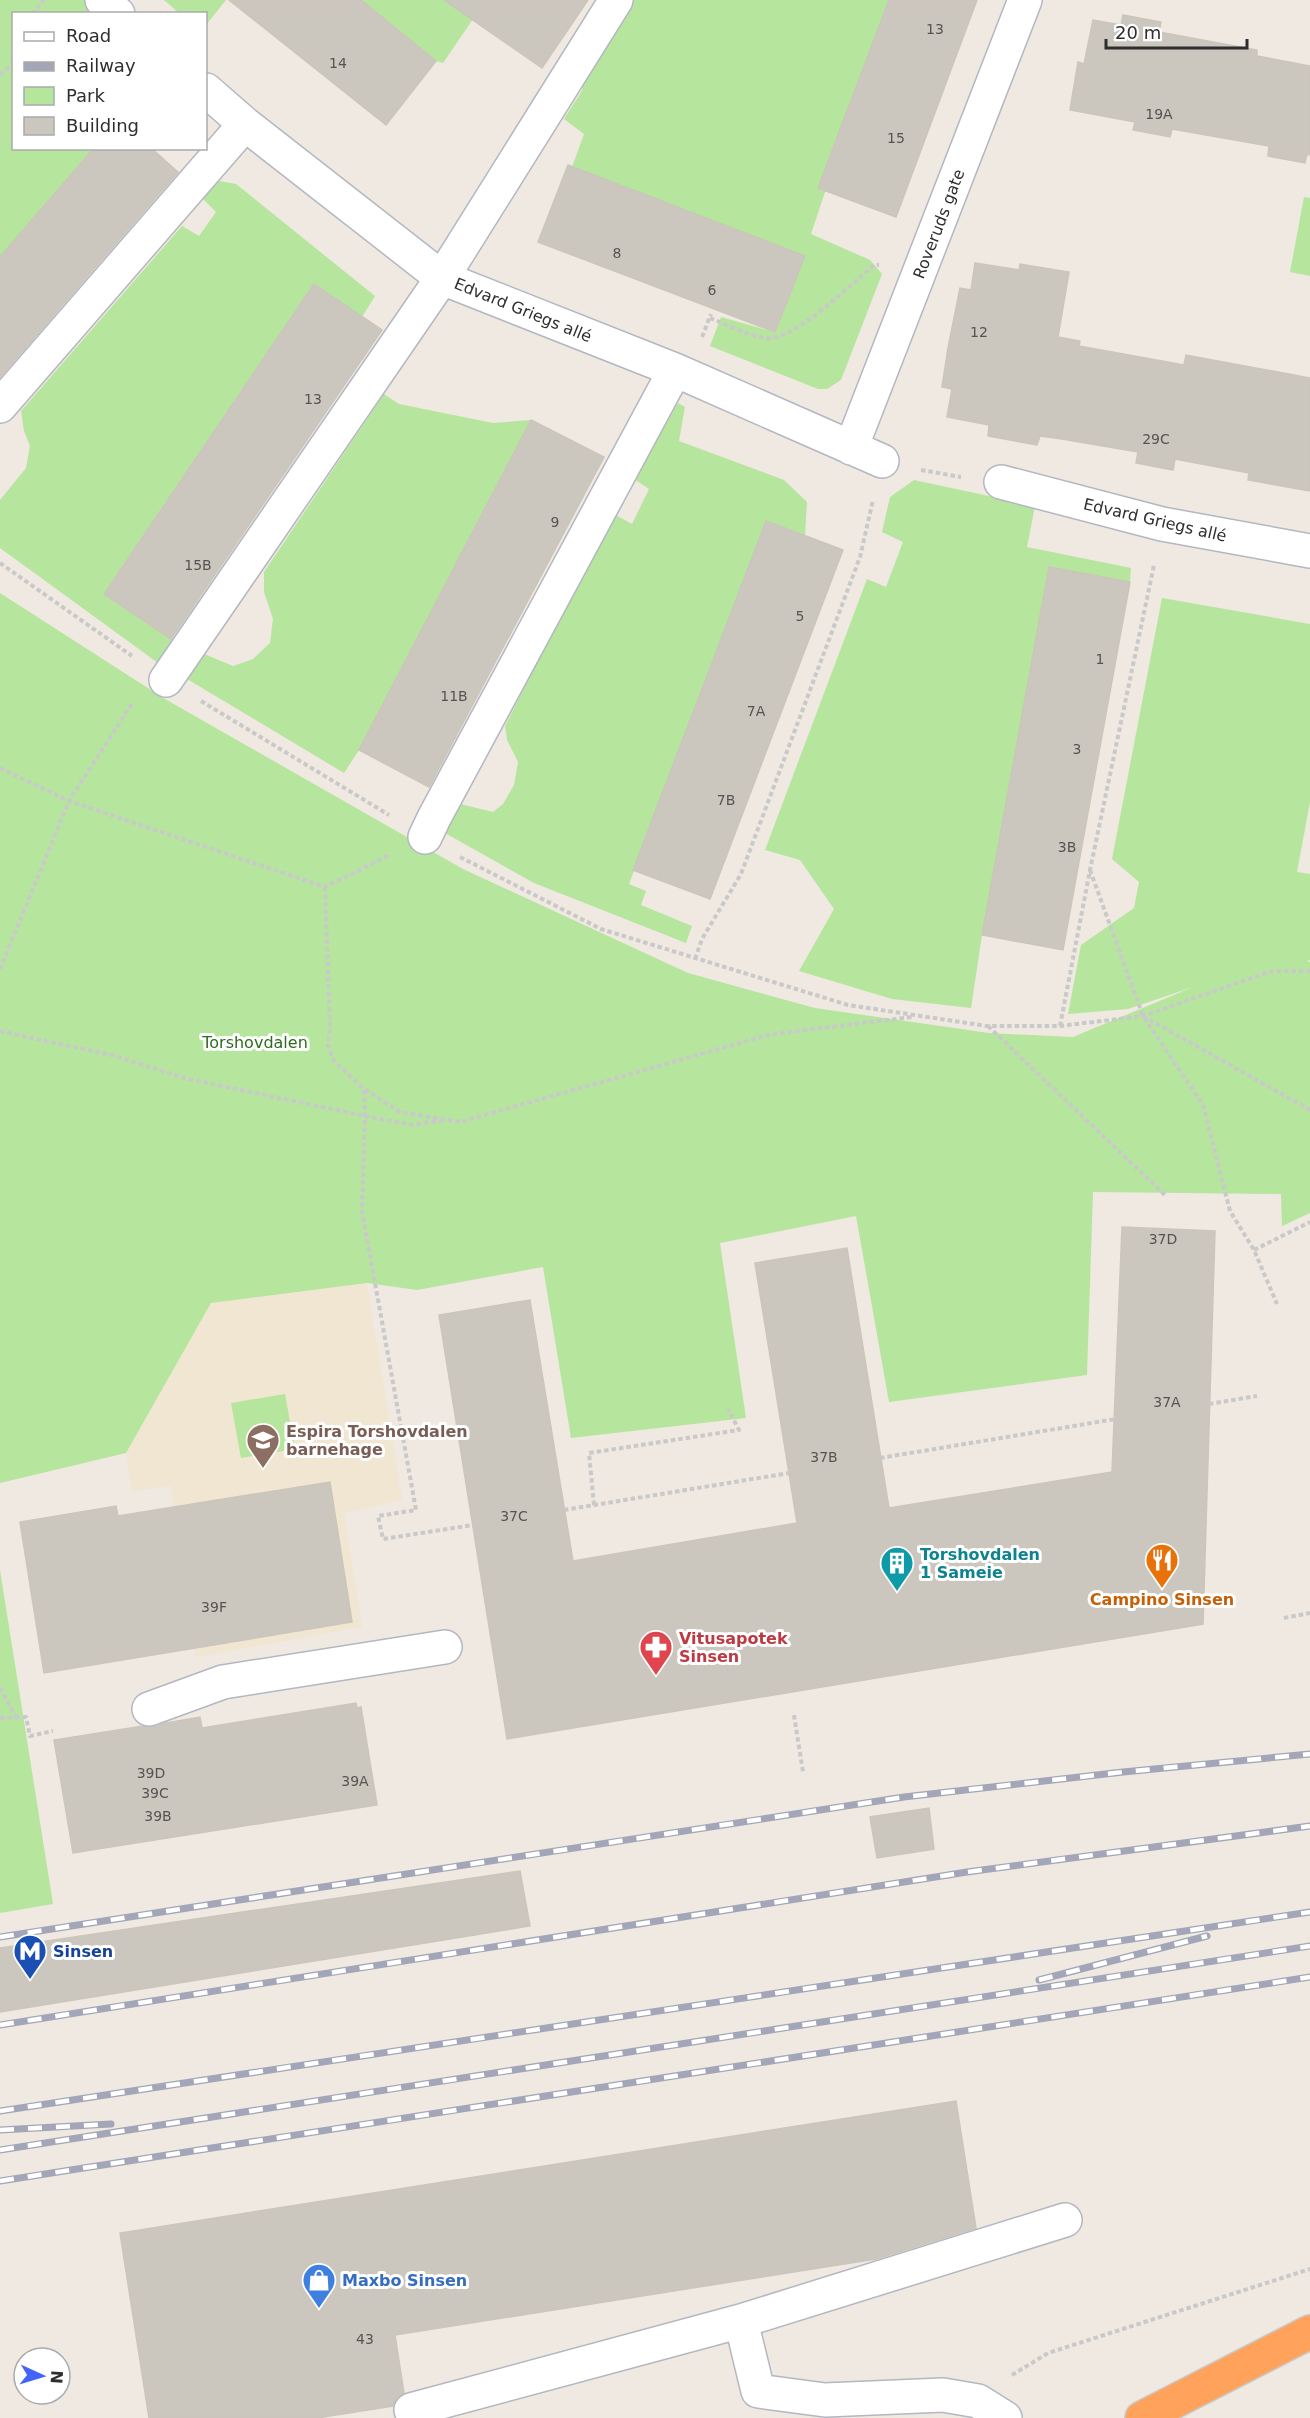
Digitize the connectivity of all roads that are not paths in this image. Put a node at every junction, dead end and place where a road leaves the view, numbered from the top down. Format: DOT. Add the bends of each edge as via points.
graph roads {
  1 [pos="102,0"];
  2 [pos="616,0"];
  3 [pos="1025,0"];
  4 [pos="116,12"];
  5 [pos="207,91"];
  6 [pos="245,124"];
  7 [pos="442,278"];
  8 [pos="675,370"];
  9 [pos="0,406"];
  10 [pos="851,448"];
  11 [pos="882,461"];
  12 [pos="1001,482"];
  13 [pos="1310,551"];
  14 [pos="159,675"];
  15 [pos="425,837"];
  16 [pos="445,1647"];
  17 [pos="149,1710"];
  18 [pos="1065,2220"];
  19 [pos="741,2321"];
  20 [pos="1310,2332"];
  21 [pos="411,2410"];
  22 [pos="1005,2418"];
  23 [pos="1142,2418"];
  1 -- 4 [label="street"];
  2 -- 7 [label="street"];
  3 -- 10 [label="street, Roveruds gate"];
  5 -- 6 [label="street, Edvard Griegs allé"];
  6 -- 7 [label="street, Edvard Griegs allé"];
  6 -- 9 [label="street"];
  7 -- 8 [label="street, Edvard Griegs allé"];
  7 -- 14 [label="street"];
  8 -- 10 [label="street, Edvard Griegs allé"];
  8 -- 15 [label="street"];
  10 -- 11 [label="street, Edvard Griegs allé"];
  12 -- 13 [label="street, Edvard Griegs allé" via="1162,524"];
  16 -- 17 [label="street" via="224,1682"];
  18 -- 19 [label="street"];
  19 -- 21 [label="street"];
  19 -- 22 [label="street" via="758,2391 825,2400 944,2395 978,2401"];
  20 -- 23 [label="highway"];
}
